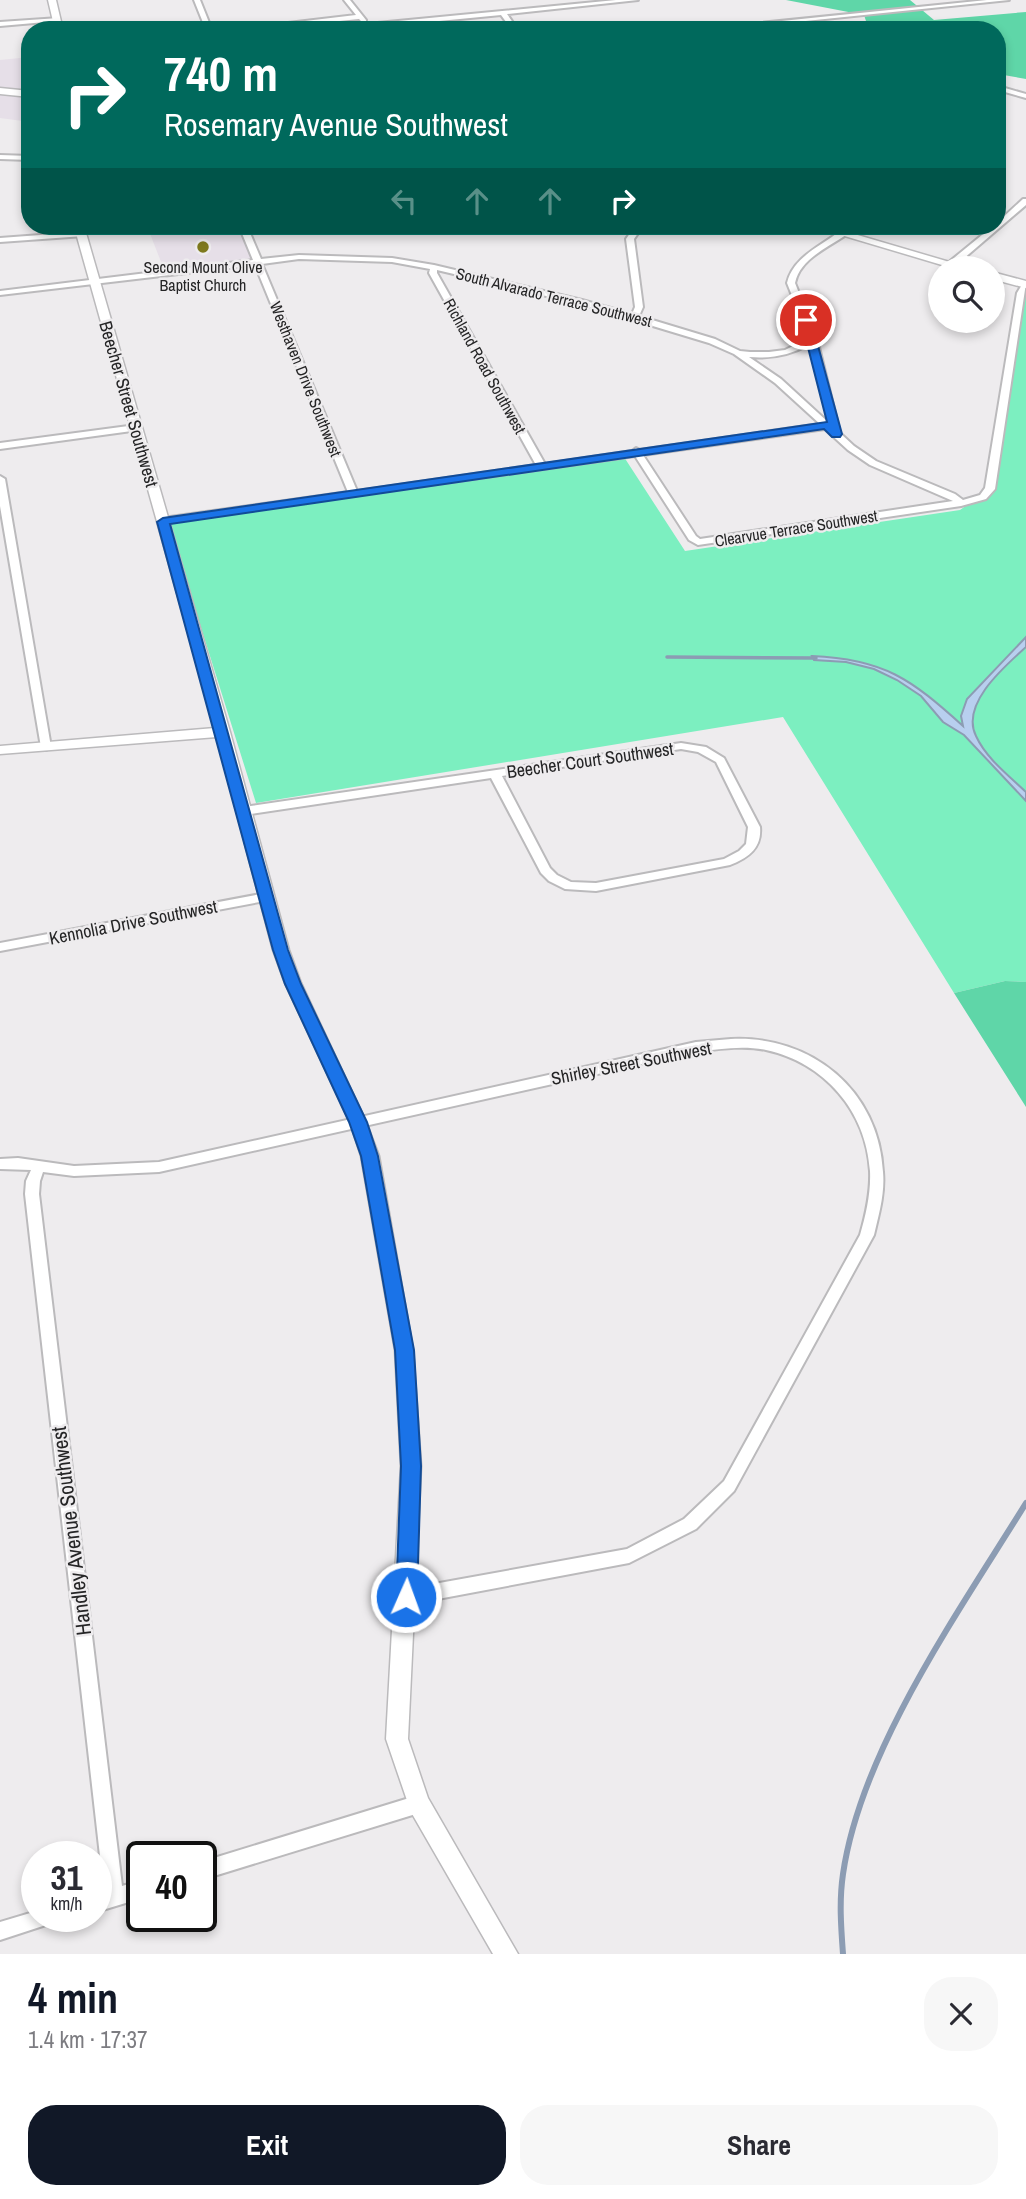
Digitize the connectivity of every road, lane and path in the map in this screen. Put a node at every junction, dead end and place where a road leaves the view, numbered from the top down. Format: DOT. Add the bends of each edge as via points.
graph roads {
  1 [pos="52,0"];
  2 [pos="197,0"];
  3 [pos="347,0"];
  4 [pos="635,0"];
  5 [pos="1006,0"];
  6 [pos="503,13"];
  7 [pos="359,17"];
  8 [pos="824,17"];
  9 [pos="57,19"];
  10 [pos="34,21"];
  11 [pos="205,21"];
  12 [pos="320,21"];
  13 [pos="362,21"];
  14 [pos="431,21"];
  15 [pos="509,21"];
  16 [pos="784,21"];
  17 [pos="828,21"];
  18 [pos="21,22"];
  19 [pos="0,24"];
  20 [pos="1006,90"];
  21 [pos="0,91"];
  22 [pos="21,93"];
  23 [pos="1026,96"];
  24 [pos="0,157"];
  25 [pos="21,158"];
  26 [pos="1026,201"];
  27 [pos="1006,218"];
  28 [pos="40,235"];
  29 [pos="81,235"];
  30 [pos="247,235"];
  31 [pos="633,235"];
  32 [pos="840,235"];
  33 [pos="850,235"];
  34 [pos="986,235"];
  35 [pos="0,240"];
  36 [pos="961,256"];
  37 [pos="928,257"];
  38 [pos="257,261"];
  39 [pos="434,267"];
  40 [pos="1005,279"];
  41 [pos="94,280"];
  42 [pos="1026,285"];
  43 [pos="0,293"];
  44 [pos="635,316"];
  45 [pos="813,340"];
  46 [pos="737,352"];
  47 [pos="826,426"];
  48 [pos="136,428"];
  49 [pos="836,434"];
  50 [pos="0,446"];
  51 [pos="636,451"];
  52 [pos="541,465"];
  53 [pos="0,479"];
  54 [pos="353,493"];
  55 [pos="961,503"];
  56 [pos="163,522"];
  57 [pos="223,732"];
  58 [pos="46,747"];
  59 [pos="0,750"];
  60 [pos="495,774"];
  61 [pos="244,811"];
  62 [pos="266,897"];
  63 [pos="0,947"];
  64 [pos="358,1122"];
  65 [pos="0,1164"];
  66 [pos="39,1166"];
  67 [pos="406,1597"];
  68 [pos="419,1804"];
  69 [pos="99,1841"];
  70 [pos="217,1866"];
  71 [pos="21,1925"];
  72 [pos="0,1931"];
  73 [pos="506,1954"];
  1 -- 9 [label="street"];
  2 -- 11 [label="street"];
  3 -- 7 [label="street"];
  4 -- 6 [label="street"];
  5 -- 8 [label="street"];
  6 -- 14 [label="street"];
  6 -- 15 [label="street"];
  7 -- 12 [label="street"];
  7 -- 13 [label="street"];
  8 -- 16 [label="street"];
  8 -- 17 [label="street"];
  9 -- 10 [label="street"];
  18 -- 19 [label="street"];
  20 -- 23 [label="street"];
  21 -- 22 [label="main road"];
  24 -- 25 [label="street"];
  26 -- 27 [label="street"];
  28 -- 35 [label="street"];
  29 -- 41 [label="street, Beecher Street Southwest"];
  30 -- 38 [label="street, Westhaven Drive Southwest"];
  31 -- 44 [label="street" via="630,248 639,307"];
  32 -- 45 [label="street" via="791,275"];
  33 -- 37 [label="main road"];
  34 -- 36 [label="street"];
  38 -- 39 [label="street, South Alvarado Terrace Southwest" via="341,257"];
  38 -- 41 [label="street, South Alvarado Terrace Southwest"];
  38 -- 54 [label="street, Westhaven Drive Southwest"];
  39 -- 44 [label="street, South Alvarado Terrace Southwest"];
  39 -- 52 [label="street, Richland Road Southwest" via="433,273"];
  40 -- 42 [label="main road"];
  41 -- 43 [label="street, South Alvarado Terrace Southwest"];
  41 -- 48 [label="street, Beecher Street Southwest"];
  42 -- 55 [label="street" via="1021,293 990,489 983,497"];
  44 -- 46 [label="street, South Alvarado Terrace Southwest"];
  45 -- 46 [label="street" via="782,354"];
  45 -- 49 [label="street"];
  46 -- 47 [label="street, South Alvarado Terrace Southwest"];
  47 -- 49 [label="street, South Alvarado Terrace Southwest"];
  47 -- 51 [label="street"];
  48 -- 50 [label="street"];
  48 -- 56 [label="street, Beecher Street Southwest"];
  49 -- 55 [label="street, South Alvarado Terrace Southwest" via="873,463"];
  51 -- 52 [label="street"];
  51 -- 55 [label="street, Clearvue Terrace Southwest" via="698,542"];
  52 -- 54 [label="street"];
  53 -- 58 [label="street"];
  54 -- 56 [label="street"];
  56 -- 57 [label="street, Beecher Street Southwest"];
  57 -- 58 [label="street"];
  57 -- 61 [label="street, Beecher Street Southwest"];
  58 -- 59 [label="street"];
  60 -- 60 [label="street, Beecher Court Southwest" via="699,747 720,761 756,835 743,856 726,862 596,887 569,886 545,870"];
  60 -- 61 [label="street, Beecher Court Southwest"];
  61 -- 62 [label="street, Beecher Street Southwest"];
  62 -- 63 [label="street, Kennolia Drive Southwest"];
  62 -- 64 [label="street, Beecher Street Southwest" via="293,984"];
  64 -- 66 [label="street, Shirley Street Southwest" via="159,1167 74,1171"];
  64 -- 67 [label="street, Beecher Street Southwest" via="381,1208 404,1350 411,1466"];
  64 -- 67 [label="street, Shirley Street Southwest" via="696,1048 764,1045 824,1068 852,1095 871,1133 878,1181 866,1235 736,1474 690,1524 629,1556"];
  65 -- 66 [label="street, Shirley Street Southwest"];
  66 -- 69 [label="street, Handley Avenue Southwest" via="32,1194"];
  67 -- 68 [label="street, Beecher Street Southwest" via="397,1739"];
  68 -- 70 [label="street"];
  68 -- 73 [label="street, Beecher Street Southwest"];
  71 -- 72 [label="street"];
}
